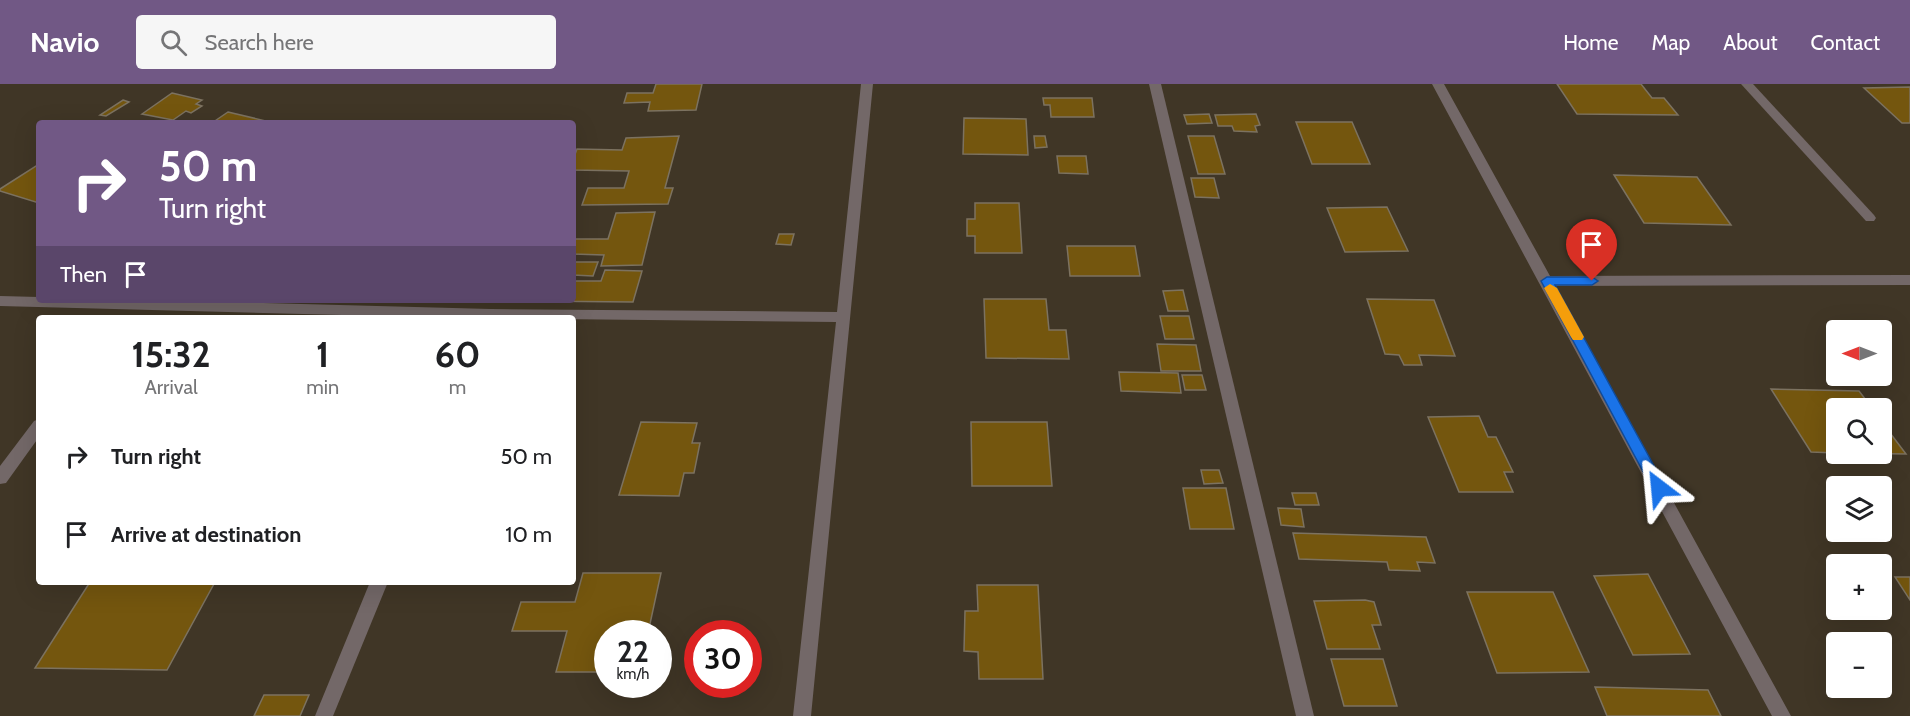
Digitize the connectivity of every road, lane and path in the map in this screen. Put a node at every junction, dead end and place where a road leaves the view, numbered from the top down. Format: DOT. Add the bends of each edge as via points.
graph roads {
  1 [pos="867,84"];
  2 [pos="1155,84"];
  3 [pos="1438,84"];
  4 [pos="1747,84"];
  5 [pos="1870,218"];
  6 [pos="1910,280"];
  7 [pos="1547,281"];
  8 [pos="0,301"];
  9 [pos="36,302"];
  10 [pos="64,303"];
  11 [pos="128,305"];
  12 [pos="120,315"];
  13 [pos="457,315"];
  14 [pos="576,316"];
  15 [pos="844,317"];
  16 [pos="36,429"];
  17 [pos="0,478"];
  18 [pos="379,585"];
  19 [pos="324,716"];
  20 [pos="802,716"];
  21 [pos="1305,716"];
  22 [pos="1782,716"];
  1 -- 15 [label="street"];
  2 -- 21 [label="street"];
  3 -- 7 [label="street"];
  4 -- 5 [label="street"];
  6 -- 7 [label="street"];
  7 -- 22 [label="street"];
  8 -- 9 [label="street"];
  10 -- 11 [label="street"];
  11 -- 12 [label="street"];
  11 -- 13 [label="street"];
  14 -- 15 [label="street"];
  15 -- 20 [label="street"];
  16 -- 17 [label="street"];
  18 -- 19 [label="street"];
}
